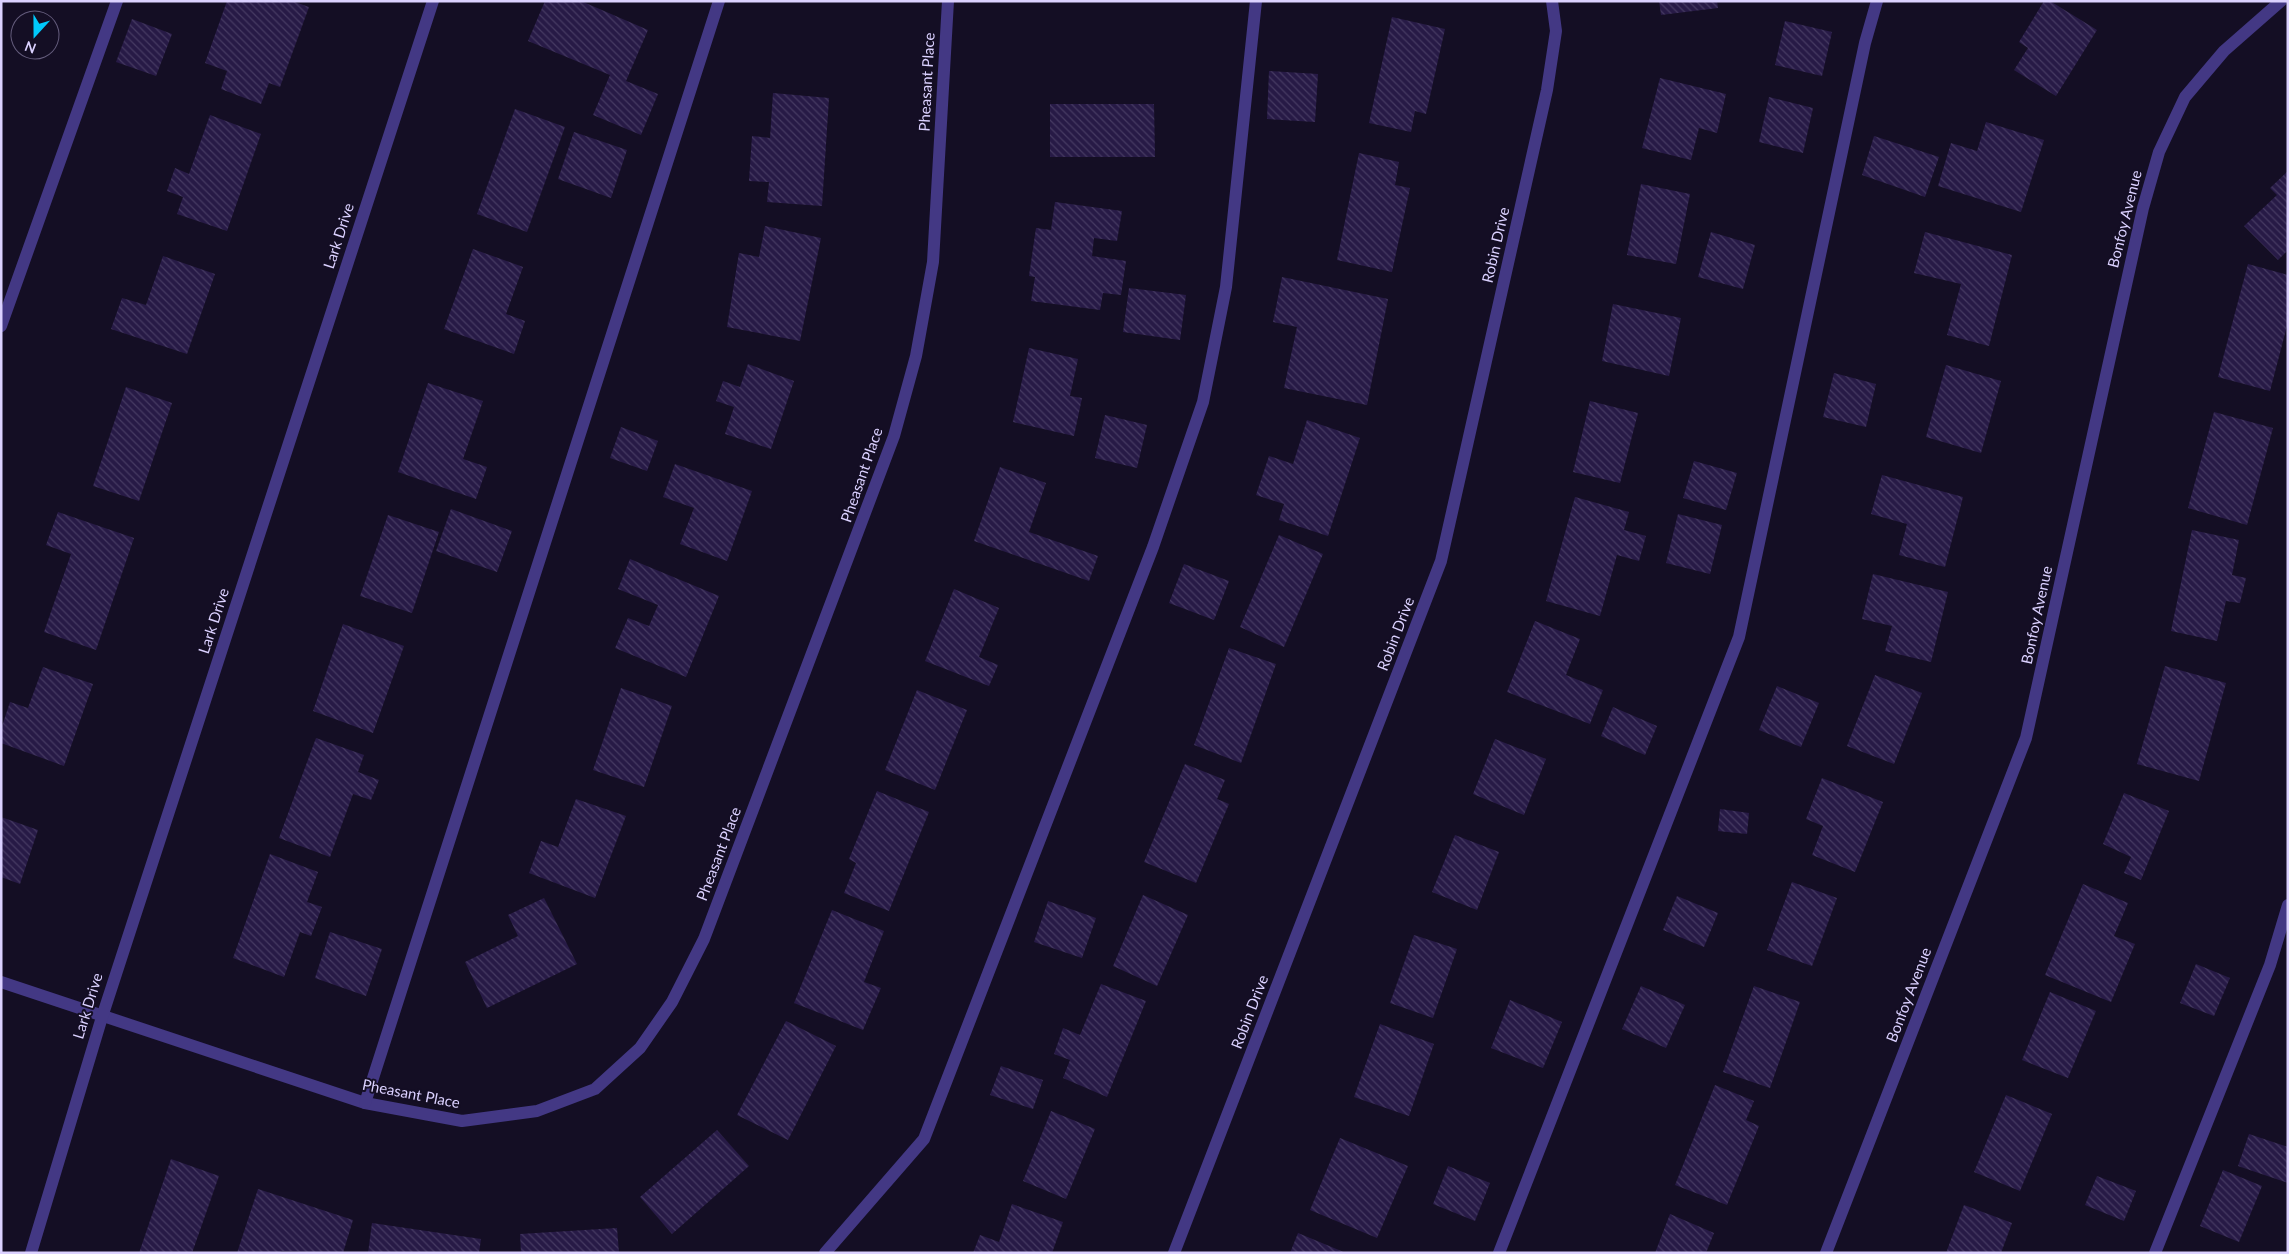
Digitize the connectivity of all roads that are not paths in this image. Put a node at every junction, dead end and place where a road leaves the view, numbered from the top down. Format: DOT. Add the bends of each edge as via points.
graph roads {
  1 [pos="117,1"];
  2 [pos="433,1"];
  3 [pos="719,1"];
  4 [pos="948,1"];
  5 [pos="1256,1"];
  6 [pos="1552,1"];
  7 [pos="1877,1"];
  8 [pos="2281,1"];
  9 [pos="1,326"];
  10 [pos="2288,905"];
  11 [pos="1,982"];
  12 [pos="102,1017"];
  13 [pos="365,1103"];
  14 [pos="31,1253"];
  15 [pos="825,1253"];
  16 [pos="1174,1253"];
  17 [pos="1499,1253"];
  18 [pos="1826,1253"];
  19 [pos="2155,1253"];
  1 -- 9 [label="street"];
  2 -- 12 [label="street, Lark Drive"];
  3 -- 13 [label="street"];
  4 -- 13 [label="street, Pheasant Place" via="933,262 916,356 894,436 704,939 672,1002 640,1048 595,1088 537,1111 462,1121"];
  5 -- 15 [label="street" via="1226,287 1203,402 1154,548 924,1139"];
  6 -- 16 [label="street, Robin Drive" via="1556,31 1547,90 1441,562"];
  7 -- 17 [label="street" via="1862,53 1739,637"];
  8 -- 18 [label="street, Bonfoy Avenue" via="2224,51 2185,97 2158,152 2026,738"];
  10 -- 19 [label="street" via="2270,965"];
  11 -- 12 [label="street, Pheasant Place"];
  12 -- 13 [label="street, Pheasant Place"];
  12 -- 14 [label="street, Lark Drive"];
}
